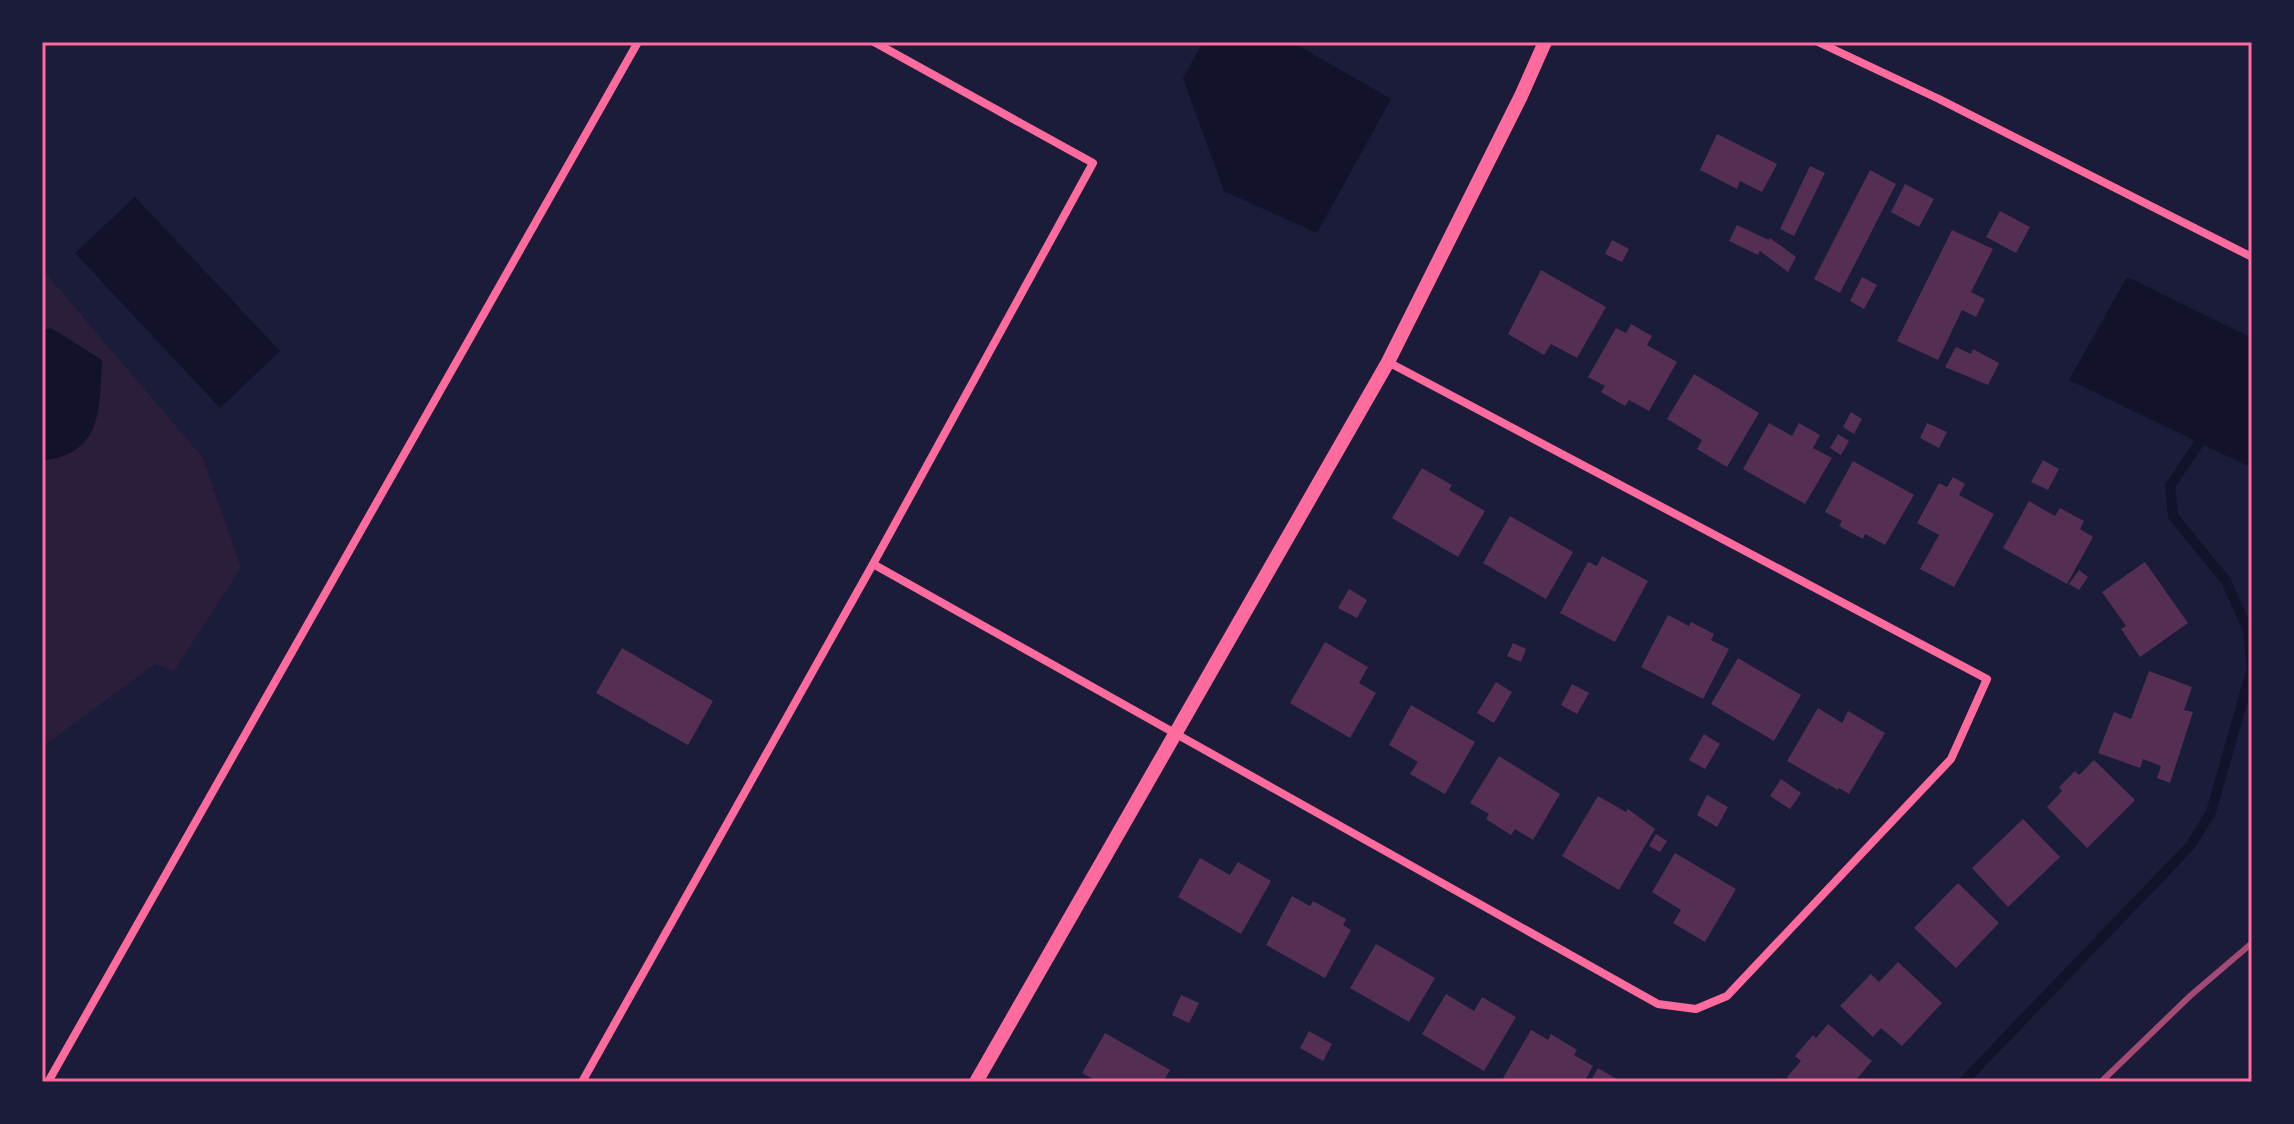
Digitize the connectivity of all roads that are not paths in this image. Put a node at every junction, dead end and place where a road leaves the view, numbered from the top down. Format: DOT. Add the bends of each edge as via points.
graph roads {
  1 [pos="638,42"];
  2 [pos="874,42"];
  3 [pos="1545,42"];
  4 [pos="1818,42"];
  5 [pos="2252,257"];
  6 [pos="1388,362"];
  7 [pos="873,564"];
  8 [pos="1177,733"];
  9 [pos="48,1082"];
  10 [pos="582,1082"];
  11 [pos="976,1082"];
  1 -- 9 [label="street"];
  2 -- 7 [label="street" via="1093,163"];
  3 -- 6 [label="street"];
  4 -- 5 [label="street"];
  6 -- 8 [label="street"];
  6 -- 8 [label="street" via="1987,679 1951,759 1727,996 1696,1009 1658,1004"];
  7 -- 8 [label="street"];
  7 -- 10 [label="street"];
  8 -- 11 [label="street"];
}
